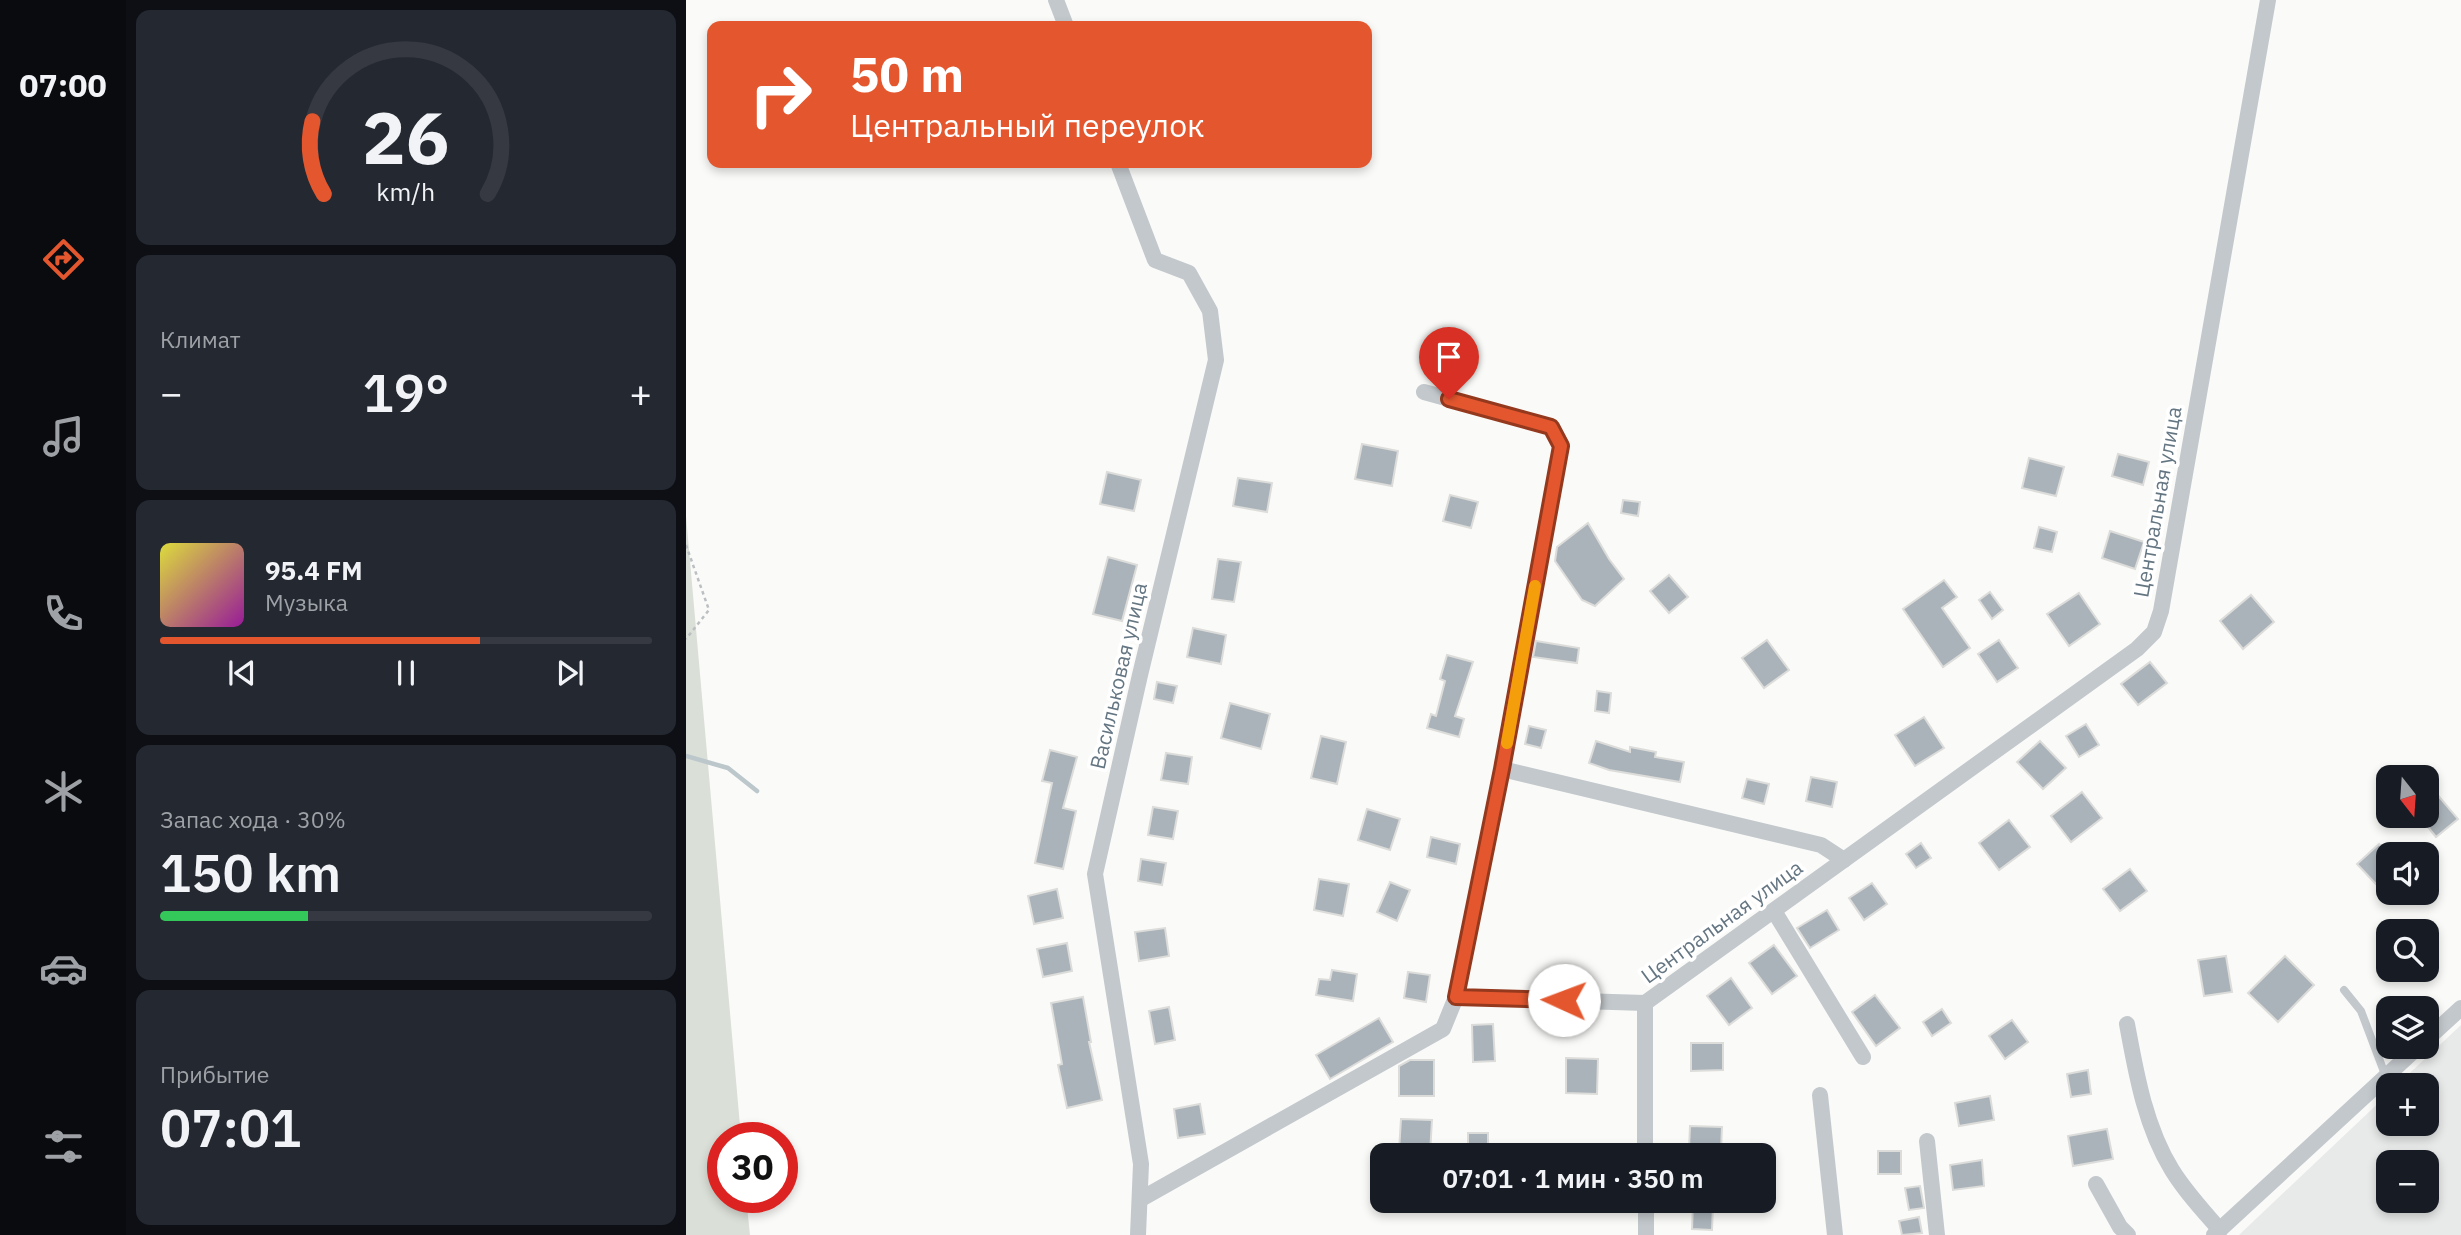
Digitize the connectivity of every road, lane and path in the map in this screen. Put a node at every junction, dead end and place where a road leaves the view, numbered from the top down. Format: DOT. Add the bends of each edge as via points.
graph roads {
  1 [pos="1056,0"];
  2 [pos="2268,0"];
  3 [pos="1064,21"];
  4 [pos="1120,168"];
  5 [pos="1424,392"];
  6 [pos="686,545"];
  7 [pos="686,639"];
  8 [pos="1502,769"];
  9 [pos="1844,860"];
  10 [pos="1774,911"];
  11 [pos="2344,990"];
  12 [pos="1456,997"];
  13 [pos="1645,1003"];
  14 [pos="2461,1008"];
  15 [pos="2127,1024"];
  16 [pos="2439,1028"];
  17 [pos="1863,1056"];
  18 [pos="2405,1059"];
  19 [pos="2384,1073"];
  20 [pos="2390,1073"];
  21 [pos="2376,1086"];
  22 [pos="1820,1095"];
  23 [pos="1927,1141"];
  24 [pos="1645,1143"];
  25 [pos="2096,1184"];
  26 [pos="1140,1199"];
  27 [pos="1646,1213"];
  28 [pos="2217,1232"];
  29 [pos="1138,1235"];
  30 [pos="1646,1235"];
  31 [pos="1835,1235"];
  32 [pos="1937,1235"];
  33 [pos="2128,1235"];
  1 -- 3 [label="street"];
  2 -- 9 [label="street, Центральная улица" via="2154,632 2137,649"];
  4 -- 26 [label="street, Васильковая улица" via="1155,260 1189,272 1210,311 1216,360 1095,874 1141,1164"];
  5 -- 8 [label="street" via="1551,427 1561,446"];
  6 -- 7 [label="path" via="709,610"];
  8 -- 9 [label="street, Центральная улица" via="1821,845"];
  8 -- 12 [label="street"];
  9 -- 10 [label="street, Центральная улица"];
  10 -- 13 [label="street, Центральная улица"];
  10 -- 17 [label="street"];
  11 -- 19 [label="lane" via="2361,1011"];
  12 -- 13 [label="street"];
  12 -- 26 [label="street" via="1443,1029"];
  13 -- 24 [label="street, Центральная улица"];
  14 -- 16 [label="street"];
  15 -- 28 [label="street" via="2152,1127 2172,1170"];
  18 -- 20 [label="street"];
  21 -- 28 [label="street"];
  22 -- 31 [label="street"];
  23 -- 32 [label="street"];
  25 -- 33 [label="street"];
  26 -- 29 [label="street, Васильковая улица"];
  27 -- 30 [label="street"];
}
